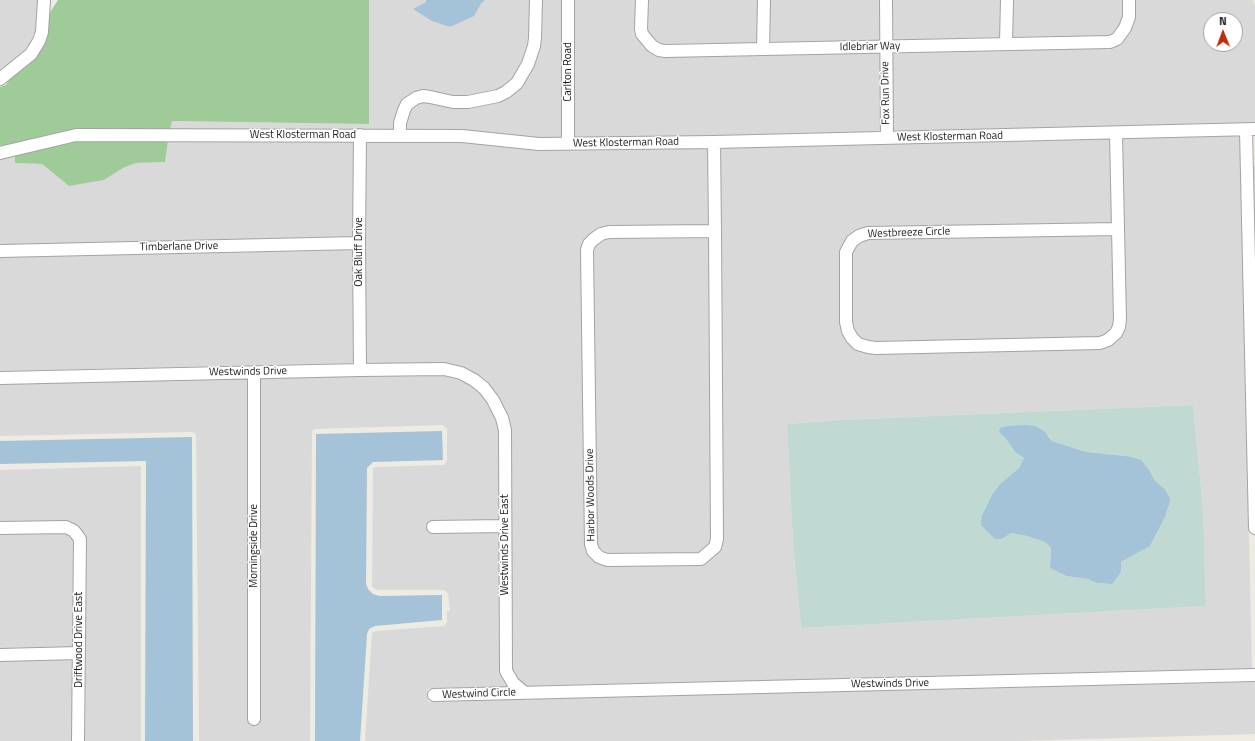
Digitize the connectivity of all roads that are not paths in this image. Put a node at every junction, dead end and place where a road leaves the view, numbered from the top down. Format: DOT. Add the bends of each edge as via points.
graph roads {
  1 [pos="44,0"];
  2 [pos="536,0"];
  3 [pos="568,0"];
  4 [pos="642,0"];
  5 [pos="764,0"];
  6 [pos="886,0"];
  7 [pos="1006,0"];
  8 [pos="1129,0"];
  9 [pos="1006,43"];
  10 [pos="885,46"];
  11 [pos="763,49"];
  12 [pos="0,79"];
  13 [pos="1250,130"];
  14 [pos="1116,133"];
  15 [pos="360,135"];
  16 [pos="400,135"];
  17 [pos="887,138"];
  18 [pos="714,142"];
  19 [pos="568,144"];
  20 [pos="0,153"];
  21 [pos="1251,160"];
  22 [pos="1118,229"];
  23 [pos="715,231"];
  24 [pos="359,244"];
  25 [pos="0,251"];
  26 [pos="1252,271"];
  27 [pos="360,370"];
  28 [pos="254,372"];
  29 [pos="0,378"];
  30 [pos="1254,392"];
  31 [pos="488,393"];
  32 [pos="505,526"];
  33 [pos="433,527"];
  34 [pos="0,528"];
  35 [pos="1255,528"];
  36 [pos="79,653"];
  37 [pos="0,655"];
  38 [pos="1255,675"];
  39 [pos="525,693"];
  40 [pos="434,695"];
  41 [pos="254,719"];
  42 [pos="78,741"];
  1 -- 12 [label="street" via="39,42 31,54"];
  2 -- 16 [label="street" via="534,46 528,64 517,83 498,96 468,102 423,96 416,98 407,104 404,110"];
  3 -- 19 [label="street, Carlton Road"];
  4 -- 11 [label="street, Idlebriar Way" via="642,34 659,50"];
  5 -- 11 [label="street"];
  6 -- 10 [label="street, Fox Run Drive"];
  7 -- 9 [label="street"];
  8 -- 9 [label="street, Idlebriar Way" via="1129,17 1125,28 1117,39 1110,42"];
  9 -- 10 [label="street, Idlebriar Way"];
  10 -- 11 [label="street, Idlebriar Way"];
  10 -- 17 [label="street, Fox Run Drive"];
  13 -- 14 [label="street, West Klosterman Road"];
  13 -- 21 [label="street"];
  14 -- 17 [label="street, West Klosterman Road"];
  14 -- 22 [label="street, Westbreeze Circle"];
  15 -- 16 [label="street, West Klosterman Road"];
  15 -- 20 [label="street, West Klosterman Road" via="76,135"];
  15 -- 24 [label="street, Oak Bluff Drive"];
  16 -- 19 [label="street, West Klosterman Road" via="462,136 533,144"];
  17 -- 18 [label="street, West Klosterman Road"];
  18 -- 19 [label="street, West Klosterman Road"];
  18 -- 23 [label="street, Harbor Woods Drive"];
  21 -- 26 [label="street"];
  22 -- 22 [label="street, Westbreeze Circle" via="868,233 859,236 852,241 846,252 848,331 858,344 872,348 1100,343 1108,340 1116,333 1120,319"];
  23 -- 23 [label="street, Harbor Woods Drive" via="715,547 701,559 607,560 593,551 591,544 587,250 594,239 609,232"];
  24 -- 25 [label="street, Timberlane Drive"];
  24 -- 27 [label="street, Oak Bluff Drive"];
  26 -- 30 [label="street"];
  27 -- 28 [label="street, Westwinds Drive"];
  27 -- 31 [label="street, Westwinds Drive" via="454,370 474,380"];
  28 -- 29 [label="street, Westwinds Drive"];
  28 -- 41 [label="street, Morningside Drive"];
  30 -- 35 [label="street"];
  31 -- 32 [label="street, Westwinds Drive East" via="500,412 505,430"];
  32 -- 33 [label="street"];
  32 -- 39 [label="street, Westwinds Drive East" via="506,671 513,683"];
  34 -- 36 [label="street, Driftwood Drive East" via="66,527 74,531 80,540"];
  36 -- 37 [label="street"];
  36 -- 42 [label="street, Driftwood Drive East"];
  38 -- 39 [label="street, Westwinds Drive"];
  39 -- 40 [label="street, Westwind Circle"];
}
